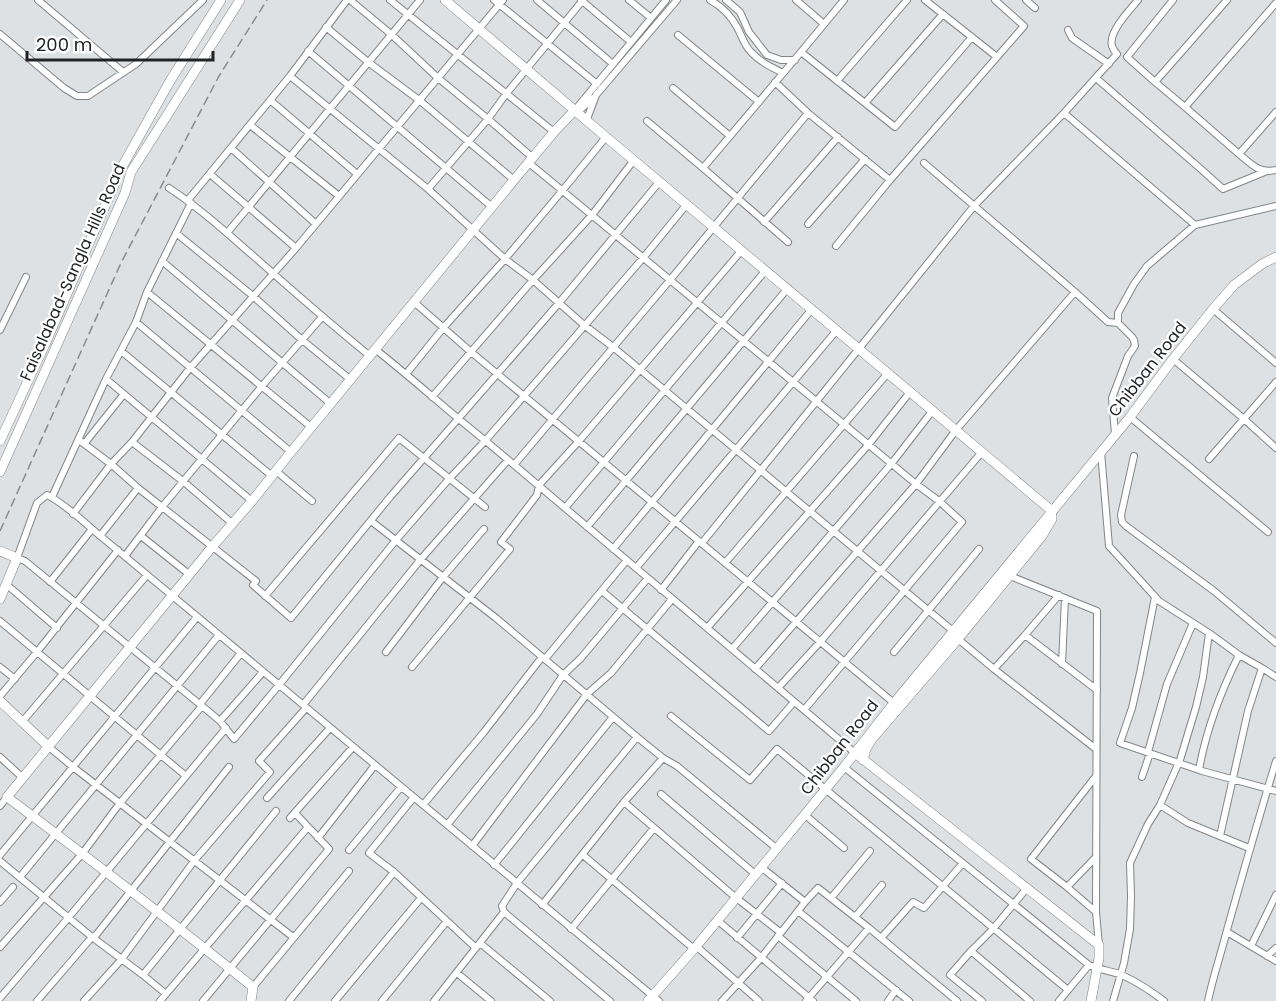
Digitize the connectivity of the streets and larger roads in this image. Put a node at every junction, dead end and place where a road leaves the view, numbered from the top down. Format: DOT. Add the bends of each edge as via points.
graph roads {
  1 [pos="38,0"];
  2 [pos="203,0"];
  3 [pos="221,0"];
  4 [pos="240,0"];
  5 [pos="349,0"];
  6 [pos="390,0"];
  7 [pos="420,0"];
  8 [pos="537,0"];
  9 [pos="582,0"];
  10 [pos="629,0"];
  11 [pos="666,0"];
  12 [pos="677,0"];
  13 [pos="710,0"];
  14 [pos="726,0"];
  15 [pos="796,0"];
  16 [pos="844,0"];
  17 [pos="907,0"];
  18 [pos="925,0"];
  19 [pos="995,0"];
  20 [pos="1026,0"];
  21 [pos="1138,0"];
  22 [pos="1173,0"];
  23 [pos="1227,0"];
  24 [pos="451,2"];
  25 [pos="499,2"];
  26 [pos="1276,3"];
  27 [pos="1035,8"];
  28 [pos="943,14"];
  29 [pos="408,15"];
  30 [pos="651,18"];
  31 [pos="564,23"];
  32 [pos="824,24"];
  33 [pos="326,27"];
  34 [pos="479,29"];
  35 [pos="1068,30"];
  36 [pos="0,34"];
  37 [pos="392,35"];
  38 [pos="678,35"];
  39 [pos="972,38"];
  40 [pos="631,42"];
  41 [pos="548,44"];
  42 [pos="308,51"];
  43 [pos="801,52"];
  44 [pos="1117,54"];
  45 [pos="457,55"];
  46 [pos="997,57"];
  47 [pos="1127,57"];
  48 [pos="795,60"];
  49 [pos="368,62"];
  50 [pos="613,64"];
  51 [pos="1109,64"];
  52 [pos="527,69"];
  53 [pos="123,72"];
  54 [pos="783,73"];
  55 [pos="290,76"];
  56 [pos="438,78"];
  57 [pos="1096,78"];
  58 [pos="837,81"];
  59 [pos="775,82"];
  60 [pos="1155,82"];
  61 [pos="597,84"];
  62 [pos="349,86"];
  63 [pos="673,88"];
  64 [pos="506,94"];
  65 [pos="596,95"];
  66 [pos="270,100"];
  67 [pos="419,100"];
  68 [pos="759,102"];
  69 [pos="865,103"];
  70 [pos="1185,107"];
  71 [pos="330,108"];
  72 [pos="577,111"];
  73 [pos="1064,112"];
  74 [pos="1276,112"];
  75 [pos="808,113"];
  76 [pos="488,119"];
  77 [pos="587,119"];
  78 [pos="646,121"];
  79 [pos="250,125"];
  80 [pos="397,126"];
  81 [pos="554,132"];
  82 [pos="309,134"];
  83 [pos="730,136"];
  84 [pos="606,137"];
  85 [pos="838,138"];
  86 [pos="468,142"];
  87 [pos="231,148"];
  88 [pos="379,148"];
  89 [pos="1239,154"];
  90 [pos="290,157"];
  91 [pos="865,159"];
  92 [pos="531,160"];
  93 [pos="634,160"];
  94 [pos="924,163"];
  95 [pos="445,167"];
  96 [pos="703,168"];
  97 [pos="1276,170"];
  98 [pos="1267,171"];
  99 [pos="210,174"];
  100 [pos="357,174"];
  101 [pos="514,180"];
  102 [pos="890,180"];
  103 [pos="660,181"];
  104 [pos="269,182"];
  105 [pos="169,188"];
  106 [pos="428,189"];
  107 [pos="562,191"];
  108 [pos="339,196"];
  109 [pos="738,199"];
  110 [pos="190,202"];
  111 [pos="687,204"];
  112 [pos="974,206"];
  113 [pos="1276,206"];
  114 [pos="248,207"];
  115 [pos="492,207"];
  116 [pos="592,215"];
  117 [pos="764,222"];
  118 [pos="316,224"];
  119 [pos="808,224"];
  120 [pos="1195,225"];
  121 [pos="715,227"];
  122 [pos="473,231"];
  123 [pos="176,233"];
  124 [pos="227,233"];
  125 [pos="616,236"];
  126 [pos="788,242"];
  127 [pos="836,246"];
  128 [pos="296,248"];
  129 [pos="742,250"];
  130 [pos="1276,257"];
  131 [pos="644,258"];
  132 [pos="505,259"];
  133 [pos="162,261"];
  134 [pos="766,270"];
  135 [pos="274,274"];
  136 [pos="26,277"];
  137 [pos="532,280"];
  138 [pos="670,280"];
  139 [pos="788,288"];
  140 [pos="147,292"];
  141 [pos="1075,292"];
  142 [pos="253,296"];
  143 [pos="414,302"];
  144 [pos="697,302"];
  145 [pos="559,303"];
  146 [pos="812,309"];
  147 [pos="1213,309"];
  148 [pos="322,317"];
  149 [pos="231,320"];
  150 [pos="136,322"];
  151 [pos="722,323"];
  152 [pos="1118,323"];
  153 [pos="584,325"];
  154 [pos="444,327"];
  155 [pos="0,330"];
  156 [pos="837,330"];
  157 [pos="301,339"];
  158 [pos="744,341"];
  159 [pos="211,344"];
  160 [pos="613,347"];
  161 [pos="860,349"];
  162 [pos="121,351"];
  163 [pos="471,352"];
  164 [pos="373,353"];
  165 [pos="1173,359"];
  166 [pos="282,362"];
  167 [pos="769,362"];
  168 [pos="1276,363"];
  169 [pos="190,368"];
  170 [pos="640,370"];
  171 [pos="497,373"];
  172 [pos="888,373"];
  173 [pos="406,374"];
  174 [pos="106,379"];
  175 [pos="351,380"];
  176 [pos="794,382"];
  177 [pos="1276,382"];
  178 [pos="262,386"];
  179 [pos="664,390"];
  180 [pos="172,392"];
  181 [pos="910,392"];
  182 [pos="124,394"];
  183 [pos="524,394"];
  184 [pos="432,397"];
  185 [pos="817,401"];
  186 [pos="331,404"];
  187 [pos="687,409"];
  188 [pos="933,410"];
  189 [pos="241,411"];
  190 [pos="152,417"];
  191 [pos="1130,417"];
  192 [pos="553,418"];
  193 [pos="459,419"];
  194 [pos="1244,419"];
  195 [pos="9,423"];
  196 [pos="844,424"];
  197 [pos="19,427"];
  198 [pos="311,427"];
  199 [pos="712,430"];
  200 [pos="956,430"];
  201 [pos="1115,434"];
  202 [pos="222,435"];
  203 [pos="1276,436"];
  204 [pos="0,441"];
  205 [pos="485,441"];
  206 [pos="579,441"];
  207 [pos="82,442"];
  208 [pos="132,442"];
  209 [pos="869,444"];
  210 [pos="1274,445"];
  211 [pos="736,450"];
  212 [pos="1101,451"];
  213 [pos="291,452"];
  214 [pos="982,452"];
  215 [pos="1134,456"];
  216 [pos="424,458"];
  217 [pos="202,459"];
  218 [pos="1209,459"];
  219 [pos="604,461"];
  220 [pos="511,462"];
  221 [pos="111,464"];
  222 [pos="892,464"];
  223 [pos="761,470"];
  224 [pos="0,471"];
  225 [pos="274,473"];
  226 [pos="449,479"];
  227 [pos="627,480"];
  228 [pos="184,482"];
  229 [pos="916,484"];
  230 [pos="539,485"];
  231 [pos="138,488"];
  232 [pos="786,491"];
  233 [pos="52,497"];
  234 [pos="474,498"];
  235 [pos="252,501"];
  236 [pos="312,501"];
  237 [pos="939,501"];
  238 [pos="652,502"];
  239 [pos="162,507"];
  240 [pos="484,507"];
  241 [pos="565,508"];
  242 [pos="809,511"];
  243 [pos="1052,511"];
  244 [pos="74,514"];
  245 [pos="370,521"];
  246 [pos="676,521"];
  247 [pos="233,524"];
  248 [pos="587,527"];
  249 [pos="92,529"];
  250 [pos="484,529"];
  251 [pos="834,531"];
  252 [pos="1268,532"];
  253 [pos="100,536"];
  254 [pos="141,536"];
  255 [pos="396,540"];
  256 [pos="700,542"];
  257 [pos="212,547"];
  258 [pos="613,549"];
  259 [pos="979,549"];
  260 [pos="118,550"];
  261 [pos="857,551"];
  262 [pos="0,552"];
  263 [pos="125,556"];
  264 [pos="17,558"];
  265 [pos="421,559"];
  266 [pos="627,560"];
  267 [pos="725,563"];
  268 [pos="636,568"];
  269 [pos="880,570"];
  270 [pos="147,575"];
  271 [pos="190,575"];
  272 [pos="1010,576"];
  273 [pos="443,577"];
  274 [pos="648,579"];
  275 [pos="50,582"];
  276 [pos="748,582"];
  277 [pos="6,584"];
  278 [pos="661,590"];
  279 [pos="904,590"];
  280 [pos="602,591"];
  281 [pos="172,596"];
  282 [pos="265,596"];
  283 [pos="1062,596"];
  284 [pos="1155,597"];
  285 [pos="471,598"];
  286 [pos="0,599"];
  287 [pos="672,599"];
  288 [pos="772,602"];
  289 [pos="76,603"];
  290 [pos="623,609"];
  291 [pos="929,610"];
  292 [pos="197,616"];
  293 [pos="0,621"];
  294 [pos="1192,622"];
  295 [pos="796,623"];
  296 [pos="104,625"];
  297 [pos="57,628"];
  298 [pos="707,628"];
  299 [pos="647,629"];
  300 [pos="1209,633"];
  301 [pos="219,635"];
  302 [pos="956,635"];
  303 [pos="1025,635"];
  304 [pos="820,642"];
  305 [pos="1276,643"];
  306 [pos="130,647"];
  307 [pos="732,650"];
  308 [pos="37,652"];
  309 [pos="386,652"];
  310 [pos="894,652"];
  311 [pos="241,653"];
  312 [pos="1239,655"];
  313 [pos="543,658"];
  314 [pos="844,662"];
  315 [pos="1062,664"];
  316 [pos="0,667"];
  317 [pos="155,667"];
  318 [pos="412,667"];
  319 [pos="1262,668"];
  320 [pos="754,669"];
  321 [pos="994,669"];
  322 [pos="263,672"];
  323 [pos="62,673"];
  324 [pos="563,675"];
  325 [pos="1276,677"];
  326 [pos="15,679"];
  327 [pos="279,685"];
  328 [pos="177,686"];
  329 [pos="778,688"];
  330 [pos="1096,690"];
  331 [pos="587,694"];
  332 [pos="0,696"];
  333 [pos="90,696"];
  334 [pos="0,701"];
  335 [pos="794,702"];
  336 [pos="894,703"];
  337 [pos="201,705"];
  338 [pos="304,706"];
  339 [pos="804,710"];
  340 [pos="114,716"];
  341 [pos="671,716"];
  342 [pos="613,717"];
  343 [pos="220,721"];
  344 [pos="22,722"];
  345 [pos="226,728"];
  346 [pos="330,728"];
  347 [pos="137,735"];
  348 [pos="637,737"];
  349 [pos="49,747"];
  350 [pos="353,747"];
  351 [pos="1096,748"];
  352 [pos="1149,752"];
  353 [pos="855,753"];
  354 [pos="160,755"];
  355 [pos="0,757"];
  356 [pos="663,758"];
  357 [pos="863,760"];
  358 [pos="1276,761"];
  359 [pos="1178,764"];
  360 [pos="375,765"];
  361 [pos="844,766"];
  362 [pos="73,767"];
  363 [pos="229,767"];
  364 [pos="1199,770"];
  365 [pos="186,776"];
  366 [pos="1096,776"];
  367 [pos="1142,777"];
  368 [pos="23,778"];
  369 [pos="1233,779"];
  370 [pos="96,785"];
  371 [pos="401,787"];
  372 [pos="1268,788"];
  373 [pos="825,790"];
  374 [pos="1276,791"];
  375 [pos="662,794"];
  376 [pos="7,796"];
  377 [pos="414,797"];
  378 [pos="267,798"];
  379 [pos="624,802"];
  380 [pos="120,803"];
  381 [pos="1160,804"];
  382 [pos="423,805"];
  383 [pos="0,806"];
  384 [pos="276,811"];
  385 [pos="804,814"];
  386 [pos="33,816"];
  387 [pos="147,824"];
  388 [pos="447,825"];
  389 [pos="308,827"];
  390 [pos="654,828"];
  391 [pos="56,834"];
  392 [pos="1220,836"];
  393 [pos="318,838"];
  394 [pos="169,842"];
  395 [pos="472,846"];
  396 [pos="776,848"];
  397 [pos="844,848"];
  398 [pos="1249,848"];
  399 [pos="349,850"];
  400 [pos="870,851"];
  401 [pos="82,854"];
  402 [pos="0,855"];
  403 [pos="583,855"];
  404 [pos="1096,856"];
  405 [pos="0,861"];
  406 [pos="194,861"];
  407 [pos="963,863"];
  408 [pos="494,865"];
  409 [pos="758,870"];
  410 [pos="349,871"];
  411 [pos="106,872"];
  412 [pos="394,872"];
  413 [pos="20,877"];
  414 [pos="220,880"];
  415 [pos="612,880"];
  416 [pos="517,883"];
  417 [pos="782,883"];
  418 [pos="882,885"];
  419 [pos="13,887"];
  420 [pos="941,887"];
  421 [pos="1067,887"];
  422 [pos="1027,888"];
  423 [pos="132,891"];
  424 [pos="1276,895"];
  425 [pos="44,897"];
  426 [pos="735,897"];
  427 [pos="421,898"];
  428 [pos="831,898"];
  429 [pos="246,900"];
  430 [pos="0,902"];
  431 [pos="806,902"];
  432 [pos="1014,904"];
  433 [pos="542,905"];
  434 [pos="798,911"];
  435 [pos="157,912"];
  436 [pos="504,912"];
  437 [pos="1096,912"];
  438 [pos="757,914"];
  439 [pos="69,917"];
  440 [pos="855,917"];
  441 [pos="271,920"];
  442 [pos="717,920"];
  443 [pos="447,921"];
  444 [pos="869,928"];
  445 [pos="180,929"];
  446 [pos="571,929"];
  447 [pos="993,929"];
  448 [pos="1227,932"];
  449 [pos="779,934"];
  450 [pos="92,937"];
  451 [pos="294,937"];
  452 [pos="737,938"];
  453 [pos="881,938"];
  454 [pos="1099,945"];
  455 [pos="478,946"];
  456 [pos="1251,946"];
  457 [pos="0,947"];
  458 [pos="204,948"];
  459 [pos="695,948"];
  460 [pos="1276,948"];
  461 [pos="971,951"];
  462 [pos="848,952"];
  463 [pos="1267,956"];
  464 [pos="761,958"];
  465 [pos="121,960"];
  466 [pos="1276,961"];
  467 [pos="1093,967"];
  468 [pos="230,968"];
  469 [pos="457,973"];
  470 [pos="1121,974"];
  471 [pos="143,975"];
  472 [pos="827,976"];
  473 [pos="737,982"];
  474 [pos="253,987"];
  475 [pos="896,990"];
  476 [pos="1068,990"];
  477 [pos="1151,990"];
  478 [pos="165,994"];
  479 [pos="0,998"];
  480 [pos="653,999"];
  481 [pos="249,1000"];
  482 [pos="809,1000"];
  483 [pos="37,1001"];
  484 [pos="84,1001"];
  485 [pos="160,1001"];
  486 [pos="203,1001"];
  487 [pos="289,1001"];
  488 [pos="335,1001"];
  489 [pos="382,1001"];
  490 [pos="434,1001"];
  491 [pos="491,1001"];
  492 [pos="550,1001"];
  493 [pos="610,1001"];
  494 [pos="722,1001"];
  495 [pos="759,1001"];
  496 [pos="856,1001"];
  497 [pos="888,1001"];
  498 [pos="909,1001"];
  499 [pos="957,1001"];
  500 [pos="982,1001"];
  501 [pos="1030,1001"];
  502 [pos="1059,1001"];
  503 [pos="1091,1001"];
  504 [pos="1113,1001"];
  505 [pos="1151,1001"];
  506 [pos="1164,1001"];
  507 [pos="1208,1001"];
  1 -- 53 [label="street"];
  2 -- 53 [label="street"];
  3 -- 195 [label="street, Faisalabad-Sangla Hills Road" via="122,167"];
  4 -- 197 [label="street, Faisalabad-Sangla Hills Road" via="131,172"];
  5 -- 33 [label="street"];
  5 -- 37 [label="street"];
  6 -- 29 [label="street"];
  7 -- 29 [label="street"];
  8 -- 31 [label="street"];
  9 -- 31 [label="street"];
  9 -- 40 [label="street"];
  10 -- 30 [label="street"];
  11 -- 30 [label="street"];
  12 -- 65 [label="street"];
  13 -- 54 [label="street" via="728,15 752,53"];
  14 -- 48 [label="street" via="740,12 749,32 767,55"];
  15 -- 32 [label="street"];
  16 -- 32 [label="street"];
  17 -- 58 [label="street"];
  18 -- 28 [label="street"];
  19 -- 46 [label="street" via="1024,26"];
  20 -- 27 [label="street"];
  21 -- 44 [label="street" via="1112,37"];
  22 -- 47 [label="street"];
  23 -- 60 [label="street"];
  24 -- 34 [label="street"];
  25 -- 34 [label="street"];
  25 -- 41 [label="street"];
  26 -- 70 [label="street"];
  28 -- 39 [label="street"];
  28 -- 69 [label="street"];
  29 -- 37 [label="street"];
  29 -- 45 [label="street"];
  30 -- 40 [label="street"];
  31 -- 41 [label="street"];
  31 -- 50 [label="street"];
  32 -- 43 [label="street"];
  33 -- 42 [label="street"];
  33 -- 49 [label="street"];
  34 -- 45 [label="street"];
  34 -- 52 [label="street"];
  35 -- 51 [label="street" via="1072,38"];
  36 -- 53 [label="street" via="77,96 88,96"];
  37 -- 49 [label="street"];
  37 -- 56 [label="street"];
  38 -- 68 [label="street"];
  39 -- 46 [label="street"];
  39 -- 69 [label="street" via="895,127"];
  40 -- 50 [label="street"];
  41 -- 52 [label="street"];
  41 -- 61 [label="street"];
  42 -- 55 [label="street"];
  42 -- 62 [label="street"];
  43 -- 48 [label="street"];
  43 -- 58 [label="street"];
  44 -- 47 [label="street"];
  44 -- 51 [label="street"];
  45 -- 56 [label="street"];
  45 -- 64 [label="street"];
  46 -- 102 [label="street"];
  47 -- 60 [label="street"];
  48 -- 54 [label="street"];
  49 -- 62 [label="street"];
  49 -- 67 [label="street"];
  50 -- 61 [label="street"];
  51 -- 57 [label="street"];
  52 -- 64 [label="street"];
  52 -- 72 [label="street"];
  54 -- 59 [label="street"];
  55 -- 66 [label="street"];
  55 -- 71 [label="street"];
  56 -- 67 [label="street"];
  56 -- 76 [label="street"];
  57 -- 73 [label="street"];
  57 -- 98 [label="street" via="1223,189"];
  58 -- 69 [label="street"];
  59 -- 68 [label="street"];
  59 -- 75 [label="street"];
  60 -- 70 [label="street"];
  61 -- 72 [label="street"];
  62 -- 71 [label="street"];
  62 -- 80 [label="street"];
  63 -- 83 [label="street"];
  64 -- 76 [label="street"];
  64 -- 81 [label="street"];
  65 -- 72 [label="street"];
  65 -- 77 [label="street"];
  66 -- 79 [label="street"];
  66 -- 82 [label="street"];
  67 -- 80 [label="street"];
  67 -- 86 [label="street"];
  68 -- 83 [label="street"];
  70 -- 89 [label="street"];
  71 -- 82 [label="street"];
  71 -- 88 [label="street"];
  72 -- 77 [label="street"];
  72 -- 81 [label="street"];
  73 -- 112 [label="street"];
  73 -- 120 [label="street"];
  74 -- 89 [label="street"];
  75 -- 85 [label="street"];
  75 -- 109 [label="street"];
  76 -- 86 [label="street"];
  76 -- 92 [label="street"];
  77 -- 84 [label="street"];
  78 -- 96 [label="street"];
  79 -- 87 [label="street"];
  79 -- 90 [label="street"];
  80 -- 88 [label="street"];
  80 -- 95 [label="street"];
  81 -- 92 [label="street"];
  82 -- 90 [label="street"];
  82 -- 100 [label="street"];
  83 -- 96 [label="street"];
  84 -- 93 [label="street"];
  84 -- 107 [label="street"];
  85 -- 91 [label="street"];
  85 -- 117 [label="street"];
  86 -- 95 [label="street"];
  86 -- 101 [label="street"];
  87 -- 99 [label="street"];
  87 -- 104 [label="street"];
  88 -- 100 [label="street"];
  88 -- 106 [label="street"];
  89 -- 98 [label="street" via="1257,169"];
  90 -- 104 [label="street"];
  90 -- 108 [label="street"];
  91 -- 102 [label="street"];
  91 -- 119 [label="street"];
  92 -- 101 [label="street"];
  92 -- 107 [label="street"];
  93 -- 103 [label="street"];
  93 -- 116 [label="street"];
  94 -- 112 [label="street"];
  95 -- 106 [label="street"];
  95 -- 115 [label="street"];
  96 -- 109 [label="street"];
  97 -- 98 [label="street"];
  99 -- 110 [label="street"];
  99 -- 114 [label="street"];
  100 -- 108 [label="street"];
  101 -- 115 [label="street"];
  102 -- 127 [label="street"];
  103 -- 111 [label="street"];
  103 -- 125 [label="street"];
  104 -- 114 [label="street"];
  104 -- 118 [label="street"];
  105 -- 110 [label="street"];
  106 -- 122 [label="street"];
  107 -- 116 [label="street"];
  107 -- 132 [label="street"];
  108 -- 118 [label="street"];
  109 -- 117 [label="street"];
  109 -- 121 [label="street"];
  110 -- 123 [label="street"];
  110 -- 124 [label="street"];
  111 -- 121 [label="street"];
  111 -- 131 [label="street"];
  112 -- 141 [label="street"];
  112 -- 161 [label="street"];
  113 -- 120 [label="street"];
  114 -- 124 [label="street"];
  114 -- 128 [label="street"];
  115 -- 122 [label="street"];
  116 -- 125 [label="street"];
  116 -- 137 [label="street"];
  117 -- 126 [label="street"];
  118 -- 128 [label="street"];
  120 -- 152 [label="street" via="1147,266 1118,313"];
  121 -- 129 [label="street"];
  121 -- 138 [label="street"];
  122 -- 132 [label="street"];
  122 -- 143 [label="street"];
  123 -- 133 [label="street"];
  123 -- 142 [label="street"];
  124 -- 135 [label="street"];
  125 -- 131 [label="street"];
  125 -- 145 [label="street"];
  128 -- 135 [label="street"];
  129 -- 134 [label="street"];
  129 -- 144 [label="street"];
  130 -- 147 [label="street, Chibban Road" via="1234,285"];
  131 -- 138 [label="street"];
  131 -- 153 [label="street"];
  132 -- 137 [label="street"];
  132 -- 154 [label="street"];
  133 -- 140 [label="street"];
  133 -- 149 [label="street"];
  134 -- 139 [label="street"];
  134 -- 151 [label="street"];
  135 -- 142 [label="street"];
  135 -- 148 [label="street"];
  136 -- 155 [label="street"];
  137 -- 145 [label="street"];
  137 -- 163 [label="street"];
  138 -- 144 [label="street"];
  138 -- 160 [label="street"];
  139 -- 146 [label="street"];
  139 -- 158 [label="street"];
  140 -- 150 [label="street"];
  140 -- 159 [label="street"];
  141 -- 152 [label="street" via="1108,322"];
  141 -- 200 [label="street"];
  142 -- 149 [label="street"];
  142 -- 157 [label="street"];
  143 -- 154 [label="street"];
  143 -- 164 [label="street"];
  144 -- 151 [label="street"];
  144 -- 170 [label="street"];
  145 -- 153 [label="street"];
  145 -- 171 [label="street"];
  146 -- 156 [label="street"];
  146 -- 167 [label="street"];
  147 -- 165 [label="street, Chibban Road"];
  147 -- 168 [label="street"];
  148 -- 157 [label="street"];
  148 -- 164 [label="street"];
  149 -- 159 [label="street"];
  149 -- 166 [label="street"];
  150 -- 162 [label="street"];
  150 -- 169 [label="street"];
  151 -- 158 [label="street"];
  151 -- 179 [label="street"];
  152 -- 201 [label="street" via="1135,346 1112,398"];
  153 -- 160 [label="street"];
  153 -- 183 [label="street"];
  154 -- 163 [label="street"];
  154 -- 173 [label="street"];
  156 -- 161 [label="street"];
  156 -- 176 [label="street"];
  157 -- 166 [label="street"];
  157 -- 175 [label="street"];
  158 -- 167 [label="street"];
  158 -- 187 [label="street"];
  159 -- 169 [label="street"];
  159 -- 178 [label="street"];
  160 -- 170 [label="street"];
  160 -- 192 [label="street"];
  161 -- 172 [label="street"];
  161 -- 185 [label="street"];
  162 -- 174 [label="street"];
  162 -- 180 [label="street"];
  163 -- 171 [label="street"];
  163 -- 184 [label="street"];
  164 -- 173 [label="street"];
  164 -- 175 [label="street"];
  165 -- 191 [label="street, Chibban Road"];
  165 -- 194 [label="street"];
  166 -- 178 [label="street"];
  166 -- 186 [label="street"];
  167 -- 176 [label="street"];
  167 -- 199 [label="street"];
  169 -- 180 [label="street"];
  169 -- 189 [label="street"];
  170 -- 179 [label="street"];
  170 -- 206 [label="street"];
  171 -- 183 [label="street"];
  171 -- 193 [label="street"];
  172 -- 181 [label="street"];
  172 -- 196 [label="street"];
  173 -- 184 [label="street"];
  174 -- 182 [label="street"];
  174 -- 207 [label="street"];
  175 -- 186 [label="street"];
  176 -- 185 [label="street"];
  176 -- 211 [label="street"];
  177 -- 194 [label="street"];
  178 -- 189 [label="street"];
  178 -- 198 [label="street"];
  179 -- 187 [label="street"];
  179 -- 219 [label="street"];
  180 -- 190 [label="street"];
  180 -- 202 [label="street"];
  181 -- 188 [label="street"];
  181 -- 209 [label="street"];
  182 -- 190 [label="street"];
  182 -- 207 [label="street"];
  183 -- 192 [label="street"];
  183 -- 205 [label="street"];
  184 -- 193 [label="street"];
  185 -- 196 [label="street"];
  185 -- 223 [label="street"];
  186 -- 198 [label="street"];
  187 -- 199 [label="street"];
  187 -- 227 [label="street"];
  188 -- 200 [label="street"];
  188 -- 222 [label="street"];
  189 -- 202 [label="street"];
  189 -- 213 [label="street"];
  190 -- 208 [label="street"];
  190 -- 217 [label="street"];
  191 -- 201 [label="street, Chibban Road"];
  191 -- 252 [label="street"];
  192 -- 206 [label="street"];
  192 -- 220 [label="street"];
  193 -- 205 [label="street"];
  193 -- 216 [label="street"];
  194 -- 210 [label="street"];
  194 -- 218 [label="street"];
  195 -- 197 [label="street"];
  195 -- 204 [label="street, Faisalabad-Sangla Hills Road"];
  196 -- 209 [label="street"];
  196 -- 232 [label="street"];
  197 -- 224 [label="street, Faisalabad-Sangla Hills Road"];
  198 -- 213 [label="street"];
  199 -- 211 [label="street"];
  199 -- 238 [label="street"];
  200 -- 214 [label="street"];
  200 -- 229 [label="street"];
  201 -- 212 [label="street, Chibban Road"];
  202 -- 217 [label="street"];
  202 -- 225 [label="street"];
  203 -- 210 [label="street"];
  205 -- 220 [label="street"];
  205 -- 226 [label="street"];
  206 -- 219 [label="street"];
  206 -- 230 [label="street"];
  207 -- 221 [label="street"];
  207 -- 233 [label="street"];
  208 -- 221 [label="street"];
  208 -- 228 [label="street"];
  209 -- 222 [label="street"];
  209 -- 242 [label="street"];
  211 -- 223 [label="street"];
  211 -- 246 [label="street"];
  212 -- 243 [label="street, Chibban Road"];
  212 -- 284 [label="street" via="1108,546"];
  213 -- 225 [label="street"];
  214 -- 237 [label="street"];
  214 -- 243 [label="street"];
  215 -- 305 [label="street" via="1122,522"];
  216 -- 226 [label="street"];
  216 -- 245 [label="street"];
  216 -- 282 [label="street" via="399,438"];
  217 -- 228 [label="street"];
  217 -- 235 [label="street"];
  219 -- 227 [label="street"];
  219 -- 241 [label="street"];
  220 -- 230 [label="street"];
  220 -- 234 [label="street"];
  221 -- 231 [label="street"];
  221 -- 244 [label="street"];
  222 -- 229 [label="street"];
  222 -- 251 [label="street"];
  223 -- 232 [label="street"];
  223 -- 256 [label="street"];
  225 -- 235 [label="street"];
  225 -- 236 [label="street"];
  226 -- 234 [label="street"];
  226 -- 255 [label="street"];
  227 -- 238 [label="street"];
  227 -- 248 [label="street"];
  228 -- 239 [label="street"];
  228 -- 247 [label="street"];
  229 -- 237 [label="street"];
  229 -- 261 [label="street"];
  230 -- 241 [label="street"];
  230 -- 285 [label="street" via="537,495 501,542 510,549"];
  231 -- 239 [label="street"];
  231 -- 253 [label="street"];
  232 -- 242 [label="street"];
  232 -- 267 [label="street"];
  233 -- 244 [label="street"];
  233 -- 264 [label="street" via="47,495 38,503"];
  234 -- 240 [label="street"];
  234 -- 265 [label="street"];
  235 -- 247 [label="street"];
  237 -- 269 [label="street"];
  237 -- 279 [label="street" via="963,522"];
  238 -- 246 [label="street"];
  238 -- 258 [label="street"];
  239 -- 254 [label="street"];
  239 -- 257 [label="street"];
  241 -- 248 [label="street"];
  242 -- 251 [label="street"];
  242 -- 276 [label="street"];
  243 -- 272 [label="street, Chibban Road" via="1042,536"];
  243 -- 302 [label="street, Chibban Road"];
  244 -- 249 [label="street"];
  245 -- 255 [label="street"];
  245 -- 282 [label="street" via="291,618"];
  246 -- 256 [label="street"];
  246 -- 268 [label="street"];
  247 -- 257 [label="street"];
  248 -- 258 [label="street"];
  249 -- 253 [label="street"];
  249 -- 275 [label="street"];
  250 -- 273 [label="street"];
  251 -- 261 [label="street"];
  251 -- 288 [label="street"];
  253 -- 260 [label="street"];
  254 -- 263 [label="street"];
  254 -- 271 [label="street"];
  255 -- 265 [label="street"];
  255 -- 327 [label="street"];
  256 -- 267 [label="street"];
  256 -- 278 [label="street"];
  257 -- 271 [label="street"];
  257 -- 282 [label="street" via="256,581 253,585"];
  258 -- 266 [label="street"];
  259 -- 291 [label="street"];
  260 -- 263 [label="street"];
  260 -- 289 [label="street"];
  261 -- 269 [label="street"];
  261 -- 295 [label="street"];
  262 -- 264 [label="street"];
  263 -- 270 [label="street"];
  264 -- 275 [label="street"];
  264 -- 277 [label="street"];
  265 -- 273 [label="street"];
  265 -- 338 [label="street"];
  266 -- 268 [label="street"];
  266 -- 280 [label="street"];
  267 -- 276 [label="street"];
  268 -- 274 [label="street"];
  269 -- 279 [label="street"];
  269 -- 304 [label="street"];
  270 -- 281 [label="street"];
  270 -- 296 [label="street"];
  271 -- 281 [label="street"];
  272 -- 283 [label="street"];
  272 -- 302 [label="street, Chibban Road"];
  273 -- 285 [label="street"];
  273 -- 309 [label="street"];
  274 -- 278 [label="street"];
  274 -- 290 [label="street"];
  275 -- 289 [label="street"];
  276 -- 288 [label="street"];
  276 -- 298 [label="street"];
  277 -- 286 [label="street"];
  277 -- 297 [label="street"];
  278 -- 287 [label="street"];
  279 -- 291 [label="street"];
  279 -- 314 [label="street"];
  280 -- 290 [label="street"];
  280 -- 313 [label="street"];
  281 -- 292 [label="street"];
  281 -- 306 [label="street"];
  283 -- 303 [label="street"];
  283 -- 315 [label="street"];
  283 -- 330 [label="street" via="1097,611"];
  284 -- 294 [label="street"];
  284 -- 352 [label="street" via="1132,708 1120,743"];
  285 -- 313 [label="street"];
  285 -- 318 [label="street"];
  287 -- 298 [label="street"];
  287 -- 299 [label="street"];
  288 -- 295 [label="street"];
  288 -- 307 [label="street"];
  289 -- 296 [label="street"];
  289 -- 297 [label="street"];
  290 -- 299 [label="street"];
  290 -- 324 [label="street"];
  291 -- 302 [label="street"];
  291 -- 310 [label="street"];
  292 -- 301 [label="street"];
  292 -- 317 [label="street"];
  293 -- 308 [label="street"];
  294 -- 300 [label="street"];
  294 -- 352 [label="street" via="1167,684"];
  295 -- 304 [label="street"];
  295 -- 320 [label="street"];
  296 -- 306 [label="street"];
  296 -- 323 [label="street"];
  297 -- 308 [label="street"];
  298 -- 307 [label="street"];
  299 -- 331 [label="street" via="611,673"];
  299 -- 335 [label="street" via="769,731"];
  300 -- 312 [label="street"];
  300 -- 359 [label="street" via="1196,707"];
  301 -- 311 [label="street"];
  301 -- 328 [label="street"];
  302 -- 321 [label="street"];
  302 -- 336 [label="street, Chibban Road"];
  302 -- 357 [label="street, Chibban Road" via="872,739"];
  303 -- 315 [label="street"];
  303 -- 321 [label="street"];
  304 -- 314 [label="street"];
  304 -- 329 [label="street"];
  306 -- 317 [label="street"];
  306 -- 333 [label="street"];
  307 -- 320 [label="street"];
  308 -- 323 [label="street"];
  308 -- 326 [label="street"];
  311 -- 322 [label="street"];
  311 -- 337 [label="street"];
  312 -- 319 [label="street"];
  312 -- 364 [label="street" via="1226,681"];
  313 -- 324 [label="street"];
  313 -- 382 [label="street"];
  314 -- 336 [label="street"];
  314 -- 339 [label="street"];
  315 -- 330 [label="street"];
  316 -- 326 [label="street"];
  317 -- 328 [label="street"];
  317 -- 340 [label="street"];
  319 -- 325 [label="street"];
  319 -- 369 [label="street"];
  320 -- 329 [label="street"];
  321 -- 351 [label="street"];
  322 -- 327 [label="street"];
  322 -- 343 [label="street"];
  323 -- 333 [label="street"];
  323 -- 344 [label="street"];
  324 -- 331 [label="street"];
  324 -- 388 [label="street" via="537,714"];
  326 -- 332 [label="street"];
  327 -- 338 [label="street"];
  327 -- 345 [label="street" via="234,739"];
  328 -- 337 [label="street"];
  328 -- 347 [label="street"];
  329 -- 335 [label="street"];
  330 -- 351 [label="street"];
  331 -- 342 [label="street"];
  331 -- 395 [label="street"];
  333 -- 340 [label="street"];
  333 -- 349 [label="street"];
  334 -- 344 [label="street"];
  335 -- 339 [label="street"];
  336 -- 353 [label="street, Chibban Road"];
  337 -- 343 [label="street"];
  337 -- 354 [label="street"];
  338 -- 346 [label="street"];
  338 -- 406 [label="street" via="259,761 270,772"];
  339 -- 353 [label="street"];
  340 -- 347 [label="street"];
  340 -- 362 [label="street"];
  341 -- 373 [label="street" via="750,780 777,749"];
  342 -- 348 [label="street"];
  342 -- 408 [label="street"];
  343 -- 345 [label="street"];
  344 -- 349 [label="street"];
  345 -- 365 [label="street"];
  346 -- 350 [label="street"];
  346 -- 378 [label="street"];
  347 -- 354 [label="street"];
  347 -- 370 [label="street"];
  348 -- 356 [label="street"];
  348 -- 416 [label="street"];
  349 -- 362 [label="street"];
  349 -- 368 [label="street"];
  350 -- 360 [label="street"];
  350 -- 389 [label="street" via="292,816"];
  351 -- 366 [label="street"];
  352 -- 359 [label="street"];
  352 -- 367 [label="street"];
  353 -- 357 [label="street"];
  353 -- 361 [label="street, Chibban Road"];
  354 -- 365 [label="street"];
  354 -- 380 [label="street"];
  355 -- 368 [label="street"];
  356 -- 379 [label="street"];
  356 -- 396 [label="street"];
  357 -- 422 [label="street"];
  358 -- 372 [label="street"];
  359 -- 364 [label="street"];
  359 -- 381 [label="street"];
  360 -- 371 [label="street"];
  360 -- 393 [label="street"];
  361 -- 373 [label="street, Chibban Road"];
  361 -- 407 [label="street"];
  362 -- 370 [label="street"];
  362 -- 386 [label="street"];
  363 -- 394 [label="street"];
  364 -- 369 [label="street"];
  365 -- 387 [label="street"];
  366 -- 404 [label="street"];
  366 -- 421 [label="street" via="1031,859"];
  368 -- 376 [label="street"];
  369 -- 372 [label="street"];
  369 -- 392 [label="street"];
  370 -- 380 [label="street"];
  370 -- 391 [label="street"];
  371 -- 377 [label="street"];
  371 -- 399 [label="street"];
  372 -- 374 [label="street"];
  372 -- 398 [label="street"];
  373 -- 385 [label="street, Chibban Road"];
  373 -- 420 [label="street"];
  375 -- 409 [label="street"];
  376 -- 383 [label="street"];
  376 -- 386 [label="street"];
  377 -- 382 [label="street"];
  377 -- 412 [label="street" via="369,853"];
  379 -- 390 [label="street"];
  379 -- 403 [label="street"];
  380 -- 387 [label="street"];
  380 -- 401 [label="street"];
  381 -- 392 [label="street" via="1188,823"];
  381 -- 470 [label="street" via="1130,863 1130,929"];
  382 -- 388 [label="street"];
  384 -- 414 [label="street"];
  385 -- 396 [label="street, Chibban Road"];
  385 -- 397 [label="street"];
  386 -- 391 [label="street"];
  386 -- 402 [label="street"];
  387 -- 394 [label="street"];
  387 -- 411 [label="street"];
  388 -- 395 [label="street"];
  389 -- 393 [label="street"];
  389 -- 429 [label="street"];
  390 -- 415 [label="street"];
  390 -- 426 [label="street"];
  391 -- 401 [label="street"];
  391 -- 413 [label="street"];
  392 -- 398 [label="street"];
  393 -- 441 [label="street" via="329,849"];
  394 -- 406 [label="street"];
  394 -- 423 [label="street"];
  395 -- 408 [label="street"];
  396 -- 409 [label="street, Chibban Road"];
  398 -- 448 [label="street"];
  400 -- 428 [label="street"];
  401 -- 411 [label="street"];
  401 -- 425 [label="street"];
  403 -- 415 [label="street"];
  403 -- 433 [label="street"];
  404 -- 421 [label="street"];
  404 -- 437 [label="street"];
  405 -- 413 [label="street"];
  406 -- 414 [label="street"];
  406 -- 435 [label="street"];
  407 -- 420 [label="street"];
  407 -- 432 [label="street"];
  408 -- 416 [label="street"];
  409 -- 417 [label="street"];
  409 -- 426 [label="street, Chibban Road"];
  410 -- 451 [label="street"];
  411 -- 423 [label="street"];
  411 -- 439 [label="street"];
  412 -- 427 [label="street"];
  412 -- 487 [label="street"];
  413 -- 425 [label="street"];
  414 -- 429 [label="street"];
  414 -- 445 [label="street"];
  415 -- 446 [label="street"];
  415 -- 459 [label="street"];
  416 -- 433 [label="street"];
  416 -- 436 [label="street" via="502,906"];
  417 -- 431 [label="street"];
  417 -- 438 [label="street"];
  418 -- 440 [label="street"];
  419 -- 430 [label="street"];
  420 -- 447 [label="street"];
  420 -- 453 [label="street" via="924,908 913,902"];
  421 -- 437 [label="street"];
  422 -- 432 [label="street"];
  422 -- 454 [label="street"];
  423 -- 435 [label="street"];
  423 -- 450 [label="street"];
  424 -- 456 [label="street"];
  425 -- 439 [label="street"];
  425 -- 457 [label="street"];
  426 -- 438 [label="street"];
  426 -- 442 [label="street, Chibban Road"];
  427 -- 443 [label="street"];
  427 -- 488 [label="street"];
  428 -- 431 [label="street" via="818,888"];
  428 -- 440 [label="street"];
  429 -- 441 [label="street"];
  429 -- 458 [label="street"];
  431 -- 434 [label="street"];
  432 -- 447 [label="street"];
  432 -- 467 [label="street"];
  433 -- 446 [label="street"];
  434 -- 449 [label="street"];
  434 -- 462 [label="street"];
  435 -- 445 [label="street"];
  435 -- 465 [label="street"];
  436 -- 455 [label="street"];
  436 -- 493 [label="street"];
  437 -- 454 [label="street"];
  438 -- 449 [label="street"];
  438 -- 452 [label="street"];
  439 -- 450 [label="street"];
  439 -- 479 [label="street"];
  440 -- 444 [label="street"];
  441 -- 451 [label="street"];
  441 -- 468 [label="street"];
  442 -- 452 [label="street"];
  442 -- 459 [label="street, Chibban Road"];
  443 -- 455 [label="street"];
  443 -- 489 [label="street"];
  444 -- 453 [label="street"];
  444 -- 462 [label="street"];
  445 -- 458 [label="street"];
  445 -- 471 [label="street"];
  446 -- 480 [label="street"];
  447 -- 461 [label="street"];
  447 -- 476 [label="street"];
  448 -- 456 [label="street"];
  448 -- 507 [label="street"];
  449 -- 464 [label="street"];
  449 -- 472 [label="street"];
  450 -- 465 [label="street"];
  450 -- 483 [label="street"];
  451 -- 474 [label="street"];
  452 -- 464 [label="street"];
  453 -- 499 [label="street"];
  454 -- 467 [label="street"];
  455 -- 469 [label="street"];
  455 -- 492 [label="street"];
  456 -- 463 [label="street"];
  458 -- 468 [label="street"];
  458 -- 478 [label="street"];
  459 -- 473 [label="street"];
  459 -- 480 [label="street, Chibban Road"];
  460 -- 463 [label="street"];
  461 -- 500 [label="street" via="950,975"];
  461 -- 501 [label="street"];
  462 -- 472 [label="street"];
  462 -- 475 [label="street"];
  463 -- 466 [label="street"];
  464 -- 473 [label="street"];
  464 -- 482 [label="street"];
  465 -- 471 [label="street"];
  465 -- 484 [label="street"];
  467 -- 470 [label="street"];
  467 -- 476 [label="street"];
  467 -- 503 [label="street"];
  468 -- 474 [label="street"];
  468 -- 486 [label="street"];
  469 -- 490 [label="street"];
  469 -- 491 [label="street"];
  470 -- 477 [label="street"];
  470 -- 504 [label="street"];
  471 -- 478 [label="street"];
  472 -- 482 [label="street"];
  472 -- 496 [label="street"];
  473 -- 494 [label="street"];
  473 -- 495 [label="street"];
  474 -- 481 [label="street"];
  475 -- 497 [label="street"];
  475 -- 498 [label="street"];
  476 -- 502 [label="street"];
  477 -- 505 [label="street"];
  477 -- 506 [label="street"];
  478 -- 485 [label="street"];
}
